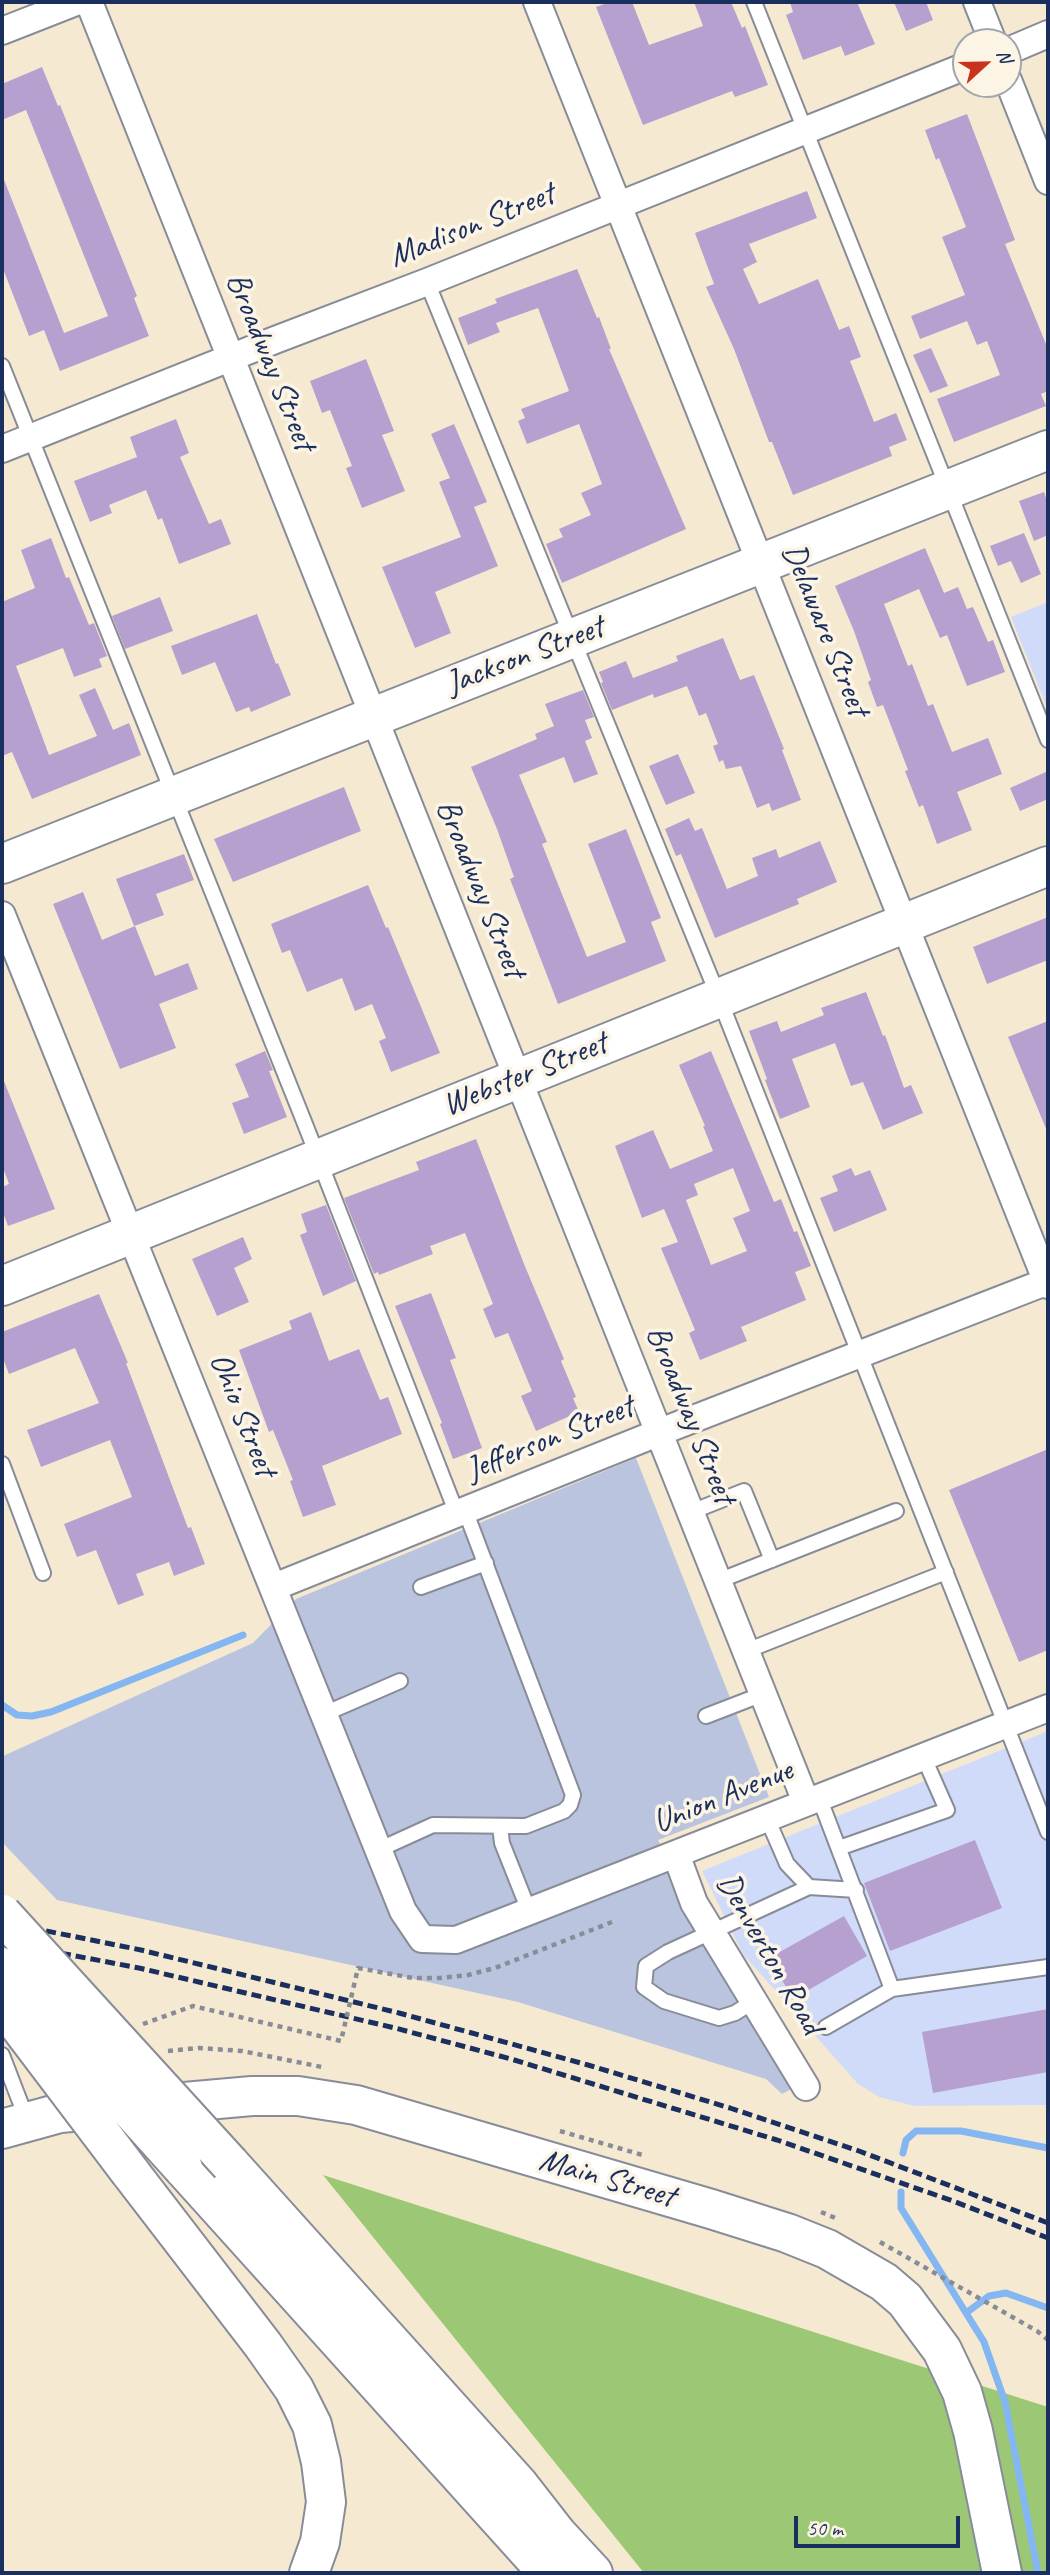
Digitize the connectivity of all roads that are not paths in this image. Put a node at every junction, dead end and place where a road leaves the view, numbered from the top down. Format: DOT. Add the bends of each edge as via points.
graph roads {
  1 [pos="76,2"];
  2 [pos="89,2"];
  3 [pos="537,2"];
  4 [pos="754,2"];
  5 [pos="977,2"];
  6 [pos="987,28"];
  7 [pos="2,31"];
  8 [pos="1048,34"];
  9 [pos="1022,45"];
  10 [pos="952,72"];
  11 [pos="1015,98"];
  12 [pos="806,131"];
  13 [pos="1048,181"];
  14 [pos="618,206"];
  15 [pos="427,282"];
  16 [pos="230,358"];
  17 [pos="2,366"];
  18 [pos="31,438"];
  19 [pos="2,449"];
  20 [pos="1048,450"];
  21 [pos="948,489"];
  22 [pos="761,563"];
  23 [pos="572,638"];
  24 [pos="373,715"];
  25 [pos="1048,740"];
  26 [pos="174,796"];
  27 [pos="2,864"];
  28 [pos="1048,866"];
  29 [pos="2,915"];
  30 [pos="904,923"];
  31 [pos="719,998"];
  32 [pos="518,1077"];
  33 [pos="318,1158"];
  34 [pos="131,1234"];
  35 [pos="1048,1282"];
  36 [pos="2,1286"];
  37 [pos="859,1355"];
  38 [pos="660,1432"];
  39 [pos="2,1464"];
  40 [pos="896,1511"];
  41 [pos="461,1512"];
  42 [pos="691,1512"];
  43 [pos="772,1560"];
  44 [pos="486,1563"];
  45 [pos="946,1572"];
  46 [pos="43,1573"];
  47 [pos="718,1581"];
  48 [pos="274,1587"];
  49 [pos="421,1587"];
  50 [pos="746,1651"];
  51 [pos="400,1681"];
  52 [pos="763,1694"];
  53 [pos="1048,1708"];
  54 [pos="324,1714"];
  55 [pos="706,1716"];
  56 [pos="1005,1725"];
  57 [pos="924,1758"];
  58 [pos="813,1799"];
  59 [pos="767,1818"];
  60 [pos="500,1826"];
  61 [pos="1048,1832"];
  62 [pos="839,1848"];
  63 [pos="378,1850"];
  64 [pos="676,1854"];
  65 [pos="809,1887"];
  66 [pos="856,1890"];
  67 [pos="529,1911"];
  68 [pos="2,1914"];
  69 [pos="712,1932"];
  70 [pos="422,1939"];
  71 [pos="2,1966"];
  72 [pos="1048,1967"];
  73 [pos="892,1989"];
  74 [pos="754,2001"];
  75 [pos="2,2003"];
  76 [pos="827,2027"];
  77 [pos="2,2055"];
  78 [pos="806,2087"];
  79 [pos="14,2124"];
  80 [pos="518,2484"];
  81 [pos="309,2573"];
  82 [pos="548,2573"];
  83 [pos="593,2573"];
  84 [pos="621,2573"];
  85 [pos="1002,2573"];
  1 -- 7 [label="street"];
  2 -- 16 [label="street, Broadway Street"];
  3 -- 14 [label="street, Delaware Street"];
  4 -- 12 [label="lane"];
  5 -- 6 [label="street"];
  8 -- 9 [label="street"];
  10 -- 12 [label="street, Madison Street"];
  11 -- 13 [label="street"];
  12 -- 14 [label="street, Madison Street"];
  12 -- 21 [label="lane"];
  14 -- 15 [label="street, Madison Street"];
  14 -- 22 [label="street, Delaware Street"];
  15 -- 16 [label="street, Madison Street"];
  15 -- 23 [label="lane"];
  16 -- 18 [label="street, Madison Street"];
  16 -- 24 [label="street, Broadway Street"];
  17 -- 18 [label="lane"];
  18 -- 19 [label="street, Madison Street"];
  18 -- 26 [label="lane"];
  20 -- 21 [label="main road, Jackson Street"];
  21 -- 22 [label="main road, Jackson Street"];
  21 -- 25 [label="lane"];
  22 -- 23 [label="main road, Jackson Street"];
  22 -- 30 [label="street, Delaware Street"];
  23 -- 24 [label="main road, Jackson Street"];
  23 -- 31 [label="lane"];
  24 -- 26 [label="main road, Jackson Street"];
  24 -- 32 [label="street, Broadway Street"];
  26 -- 27 [label="main road, Jackson Street"];
  26 -- 33 [label="lane"];
  28 -- 30 [label="main road, Webster Street"];
  29 -- 34 [label="street, Ohio Street"];
  30 -- 31 [label="main road, Webster Street"];
  30 -- 35 [label="street, Delaware Street"];
  31 -- 32 [label="main road, Webster Street"];
  31 -- 37 [label="lane"];
  32 -- 33 [label="main road, Webster Street"];
  32 -- 38 [label="street, Broadway Street"];
  33 -- 34 [label="main road, Webster Street"];
  33 -- 41 [label="lane"];
  34 -- 36 [label="main road, Webster Street"];
  34 -- 48 [label="street, Ohio Street"];
  35 -- 37 [label="street, Jefferson Street"];
  37 -- 38 [label="street, Jefferson Street"];
  37 -- 45 [label="lane"];
  38 -- 41 [label="street, Jefferson Street"];
  38 -- 42 [label="street, Broadway Street"];
  39 -- 46 [label="lane"];
  40 -- 43 [label="lane"];
  41 -- 44 [label="lane"];
  41 -- 48 [label="street, Jefferson Street"];
  42 -- 43 [label="lane" via="744,1491"];
  42 -- 47 [label="street, Broadway Street"];
  43 -- 47 [label="lane"];
  44 -- 49 [label="lane"];
  44 -- 60 [label="lane" via="573,1795 570,1805 551,1818 526,1826"];
  45 -- 50 [label="lane"];
  45 -- 56 [label="lane"];
  47 -- 50 [label="street, Broadway Street"];
  48 -- 54 [label="street, Ohio Street"];
  50 -- 52 [label="street, Broadway Street"];
  51 -- 54 [label="lane"];
  52 -- 55 [label="lane"];
  52 -- 58 [label="street, Broadway Street"];
  53 -- 56 [label="street, Union Avenue"];
  54 -- 63 [label="street, Ohio Street"];
  56 -- 57 [label="street, Union Avenue"];
  56 -- 61 [label="lane"];
  57 -- 58 [label="street, Union Avenue"];
  57 -- 62 [label="lane" via="947,1810"];
  58 -- 59 [label="street, Union Avenue"];
  58 -- 62 [label="lane"];
  59 -- 64 [label="street, Union Avenue"];
  59 -- 65 [label="lane" via="787,1864"];
  60 -- 63 [label="lane" via="433,1825"];
  60 -- 67 [label="lane" via="502,1843"];
  62 -- 66 [label="lane"];
  63 -- 70 [label="street, Ohio Street" via="403,1911"];
  64 -- 67 [label="street, Union Avenue"];
  64 -- 69 [label="street, Denverton Road" via="694,1903"];
  65 -- 66 [label="lane"];
  65 -- 69 [label="lane"];
  66 -- 73 [label="lane"];
  67 -- 70 [label="street, Union Avenue" via="456,1940"];
  68 -- 80 [label="main road, bridge"];
  69 -- 74 [label="street, Denverton Road"];
  69 -- 74 [label="lane" via="646,1966 644,1987 664,2001 719,2018"];
  71 -- 82 [label="main road, bridge"];
  72 -- 73 [label="lane"];
  73 -- 76 [label="lane"];
  74 -- 78 [label="street, Denverton Road"];
  75 -- 81 [label="main road, bridge" via="294,2389 312,2426 326,2502"];
  77 -- 79 [label="lane"];
  79 -- 85 [label="main road, Main Street" via="60,2113 298,2096 356,2105 711,2209 827,2249 884,2282 905,2300 942,2350 973,2431"];
  80 -- 83 [label="main road"];
  80 -- 84 [label="main road" via="569,2521"];
}
